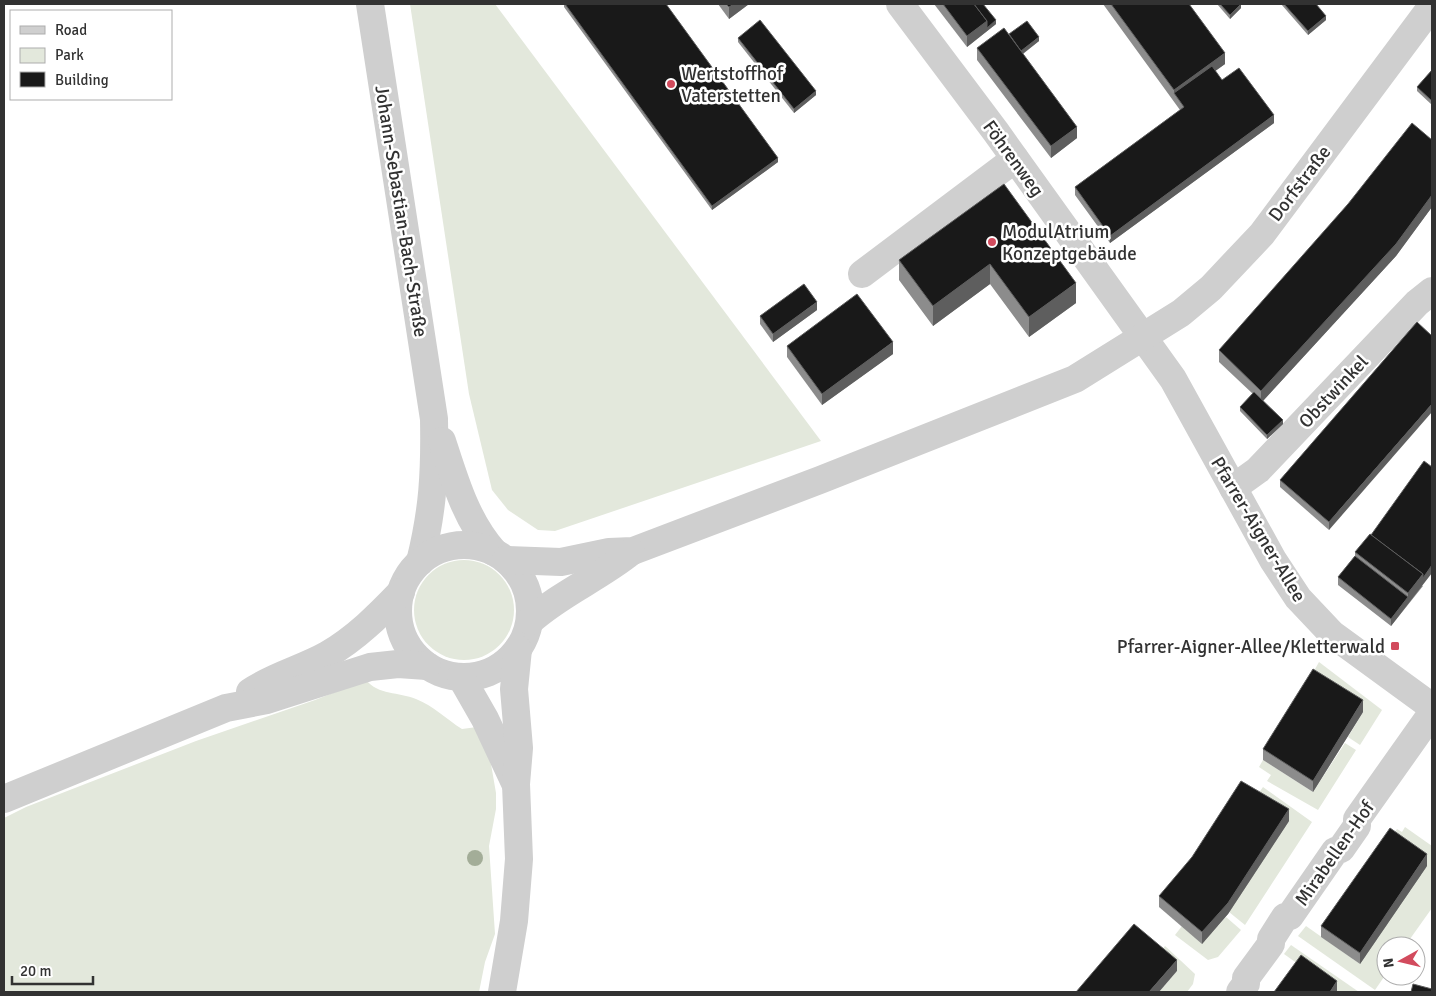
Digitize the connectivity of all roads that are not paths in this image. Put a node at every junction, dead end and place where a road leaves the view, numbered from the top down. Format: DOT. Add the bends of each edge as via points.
graph roads {
  1 [pos="370,4"];
  2 [pos="900,4"];
  3 [pos="1432,6"];
  4 [pos="1015,159"];
  5 [pos="862,274"];
  6 [pos="1432,291"];
  7 [pos="1143,338"];
  8 [pos="434,419"];
  9 [pos="1233,488"];
  10 [pos="633,551"];
  11 [pos="500,556"];
  12 [pos="420,562"];
  13 [pos="401,592"];
  14 [pos="530,621"];
  15 [pos="518,649"];
  16 [pos="427,666"];
  17 [pos="461,677"];
  18 [pos="1432,707"];
  19 [pos="226,708"];
  20 [pos="1432,713"];
  21 [pos="516,784"];
  22 [pos="4,799"];
  23 [pos="502,992"];
  24 [pos="1240,992"];
  1 -- 8 [label="street, Johann-Sebastian-Bach-Straße"];
  2 -- 4 [label="street, Föhrenweg"];
  3 -- 7 [label="street, Dorfstraße" via="1262,234 1211,288"];
  4 -- 5 [label="street"];
  4 -- 7 [label="street, Föhrenweg"];
  6 -- 9 [label="street, Obstwinkel" via="1258,470"];
  7 -- 9 [label="street, Pfarrer-Aigner-Allee" via="1173,379"];
  7 -- 10 [label="street, Dorfstraße" via="1075,379"];
  8 -- 11 [label="street, Johann-Sebastian-Bach-Straße" via="469,518 479,535"];
  8 -- 12 [label="street, Johann-Sebastian-Bach-Straße" via="433,504"];
  9 -- 18 [label="street, Pfarrer-Aigner-Allee" via="1273,560 1308,610 1332,634"];
  10 -- 11 [label="street" via="609,552 561,562"];
  10 -- 14 [label="street" via="611,568 548,605"];
  11 -- 12 [label="street" via="480,547 464,545 433,552"];
  11 -- 14 [label="street" via="518,572 526,588"];
  12 -- 13 [label="street"];
  13 -- 16 [label="street" via="398,606 402,633 416,657"];
  13 -- 19 [label="street" via="349,641 325,656 260,685"];
  14 -- 15 [label="street"];
  15 -- 17 [label="street" via="487,673"];
  15 -- 21 [label="street" via="514,676 519,748"];
  16 -- 17 [label="street"];
  16 -- 19 [label="street" via="398,664 370,668 267,700"];
  17 -- 21 [label="street"];
  19 -- 22 [label="street"];
  20 -- 24 [label="street, Mirabellen-Hof" via="1357,819 1357,826 1345,844 1335,851 1290,916 1274,933 1271,944 1246,978"];
  21 -- 23 [label="street" via="519,859 514,921"];
}
